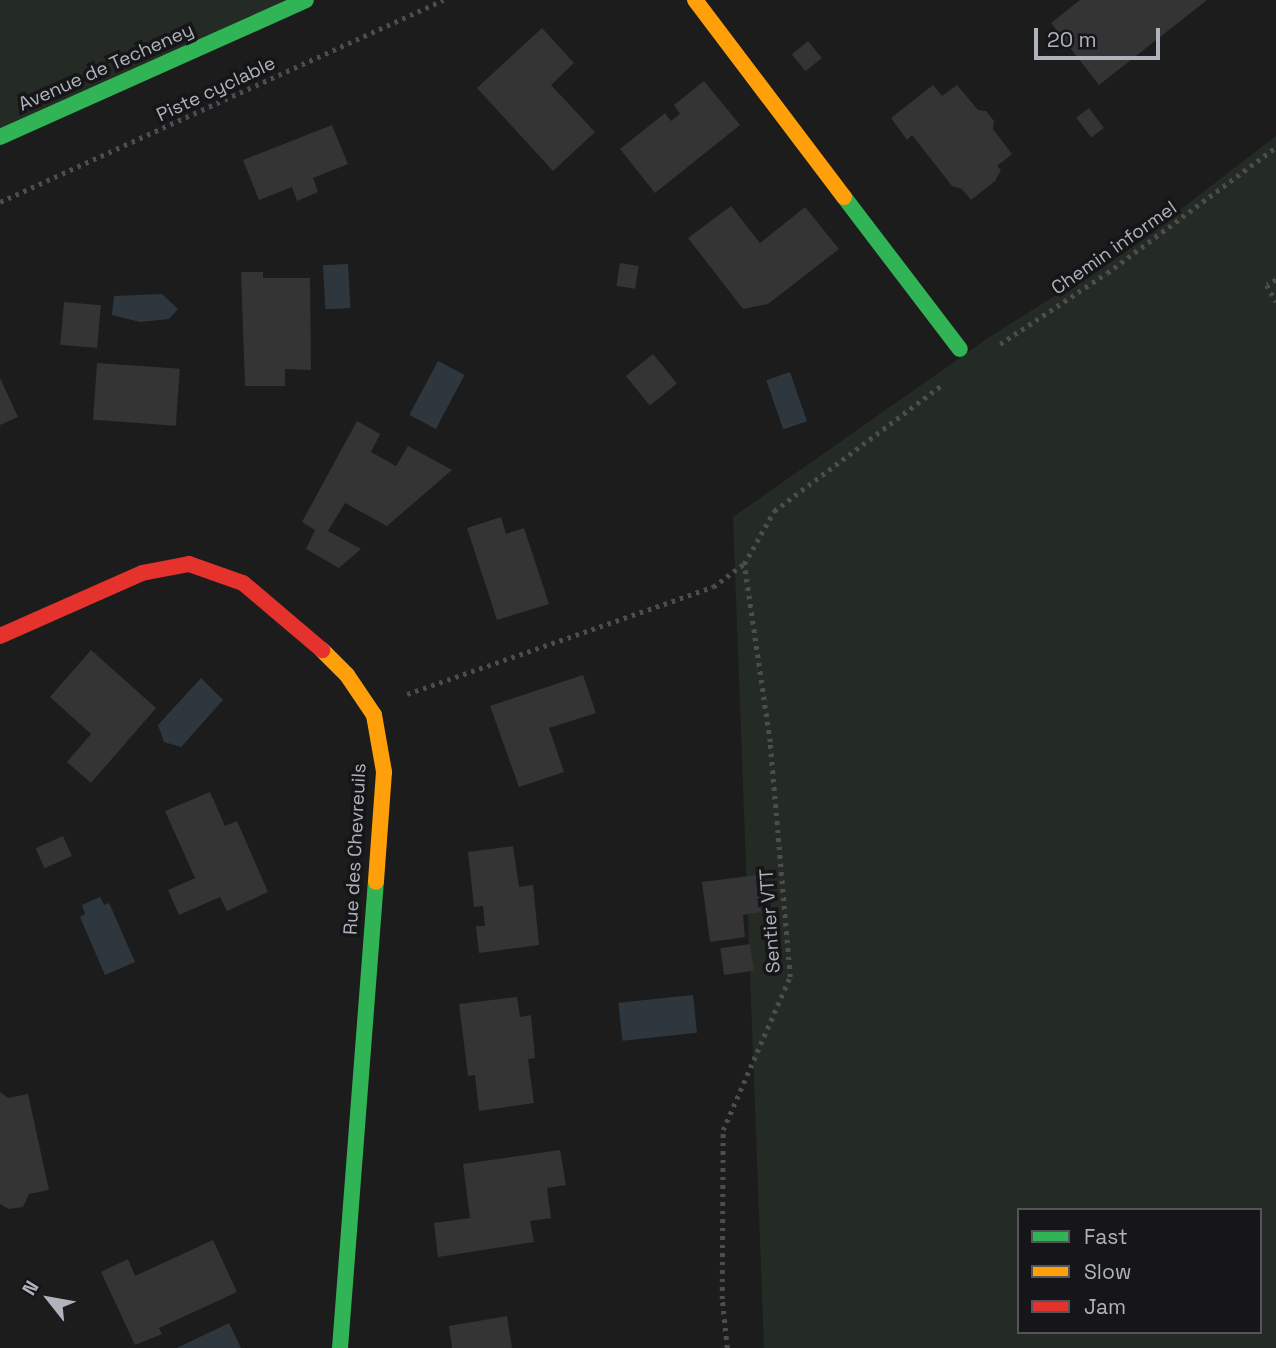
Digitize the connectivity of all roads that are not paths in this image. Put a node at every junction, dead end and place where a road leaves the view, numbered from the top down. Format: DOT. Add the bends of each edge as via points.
graph roads {
  1 [pos="306,0"];
  2 [pos="695,0"];
  3 [pos="0,137"];
  4 [pos="960,349"];
  5 [pos="0,636"];
  6 [pos="340,1348"];
  1 -- 3 [label="street, Avenue de Techeney"];
  2 -- 4 [label="street"];
  5 -- 6 [label="street, Rue des Chevreuils" via="142,573 189,564 243,583 291,620 347,676 374,715 384,772"];
}
